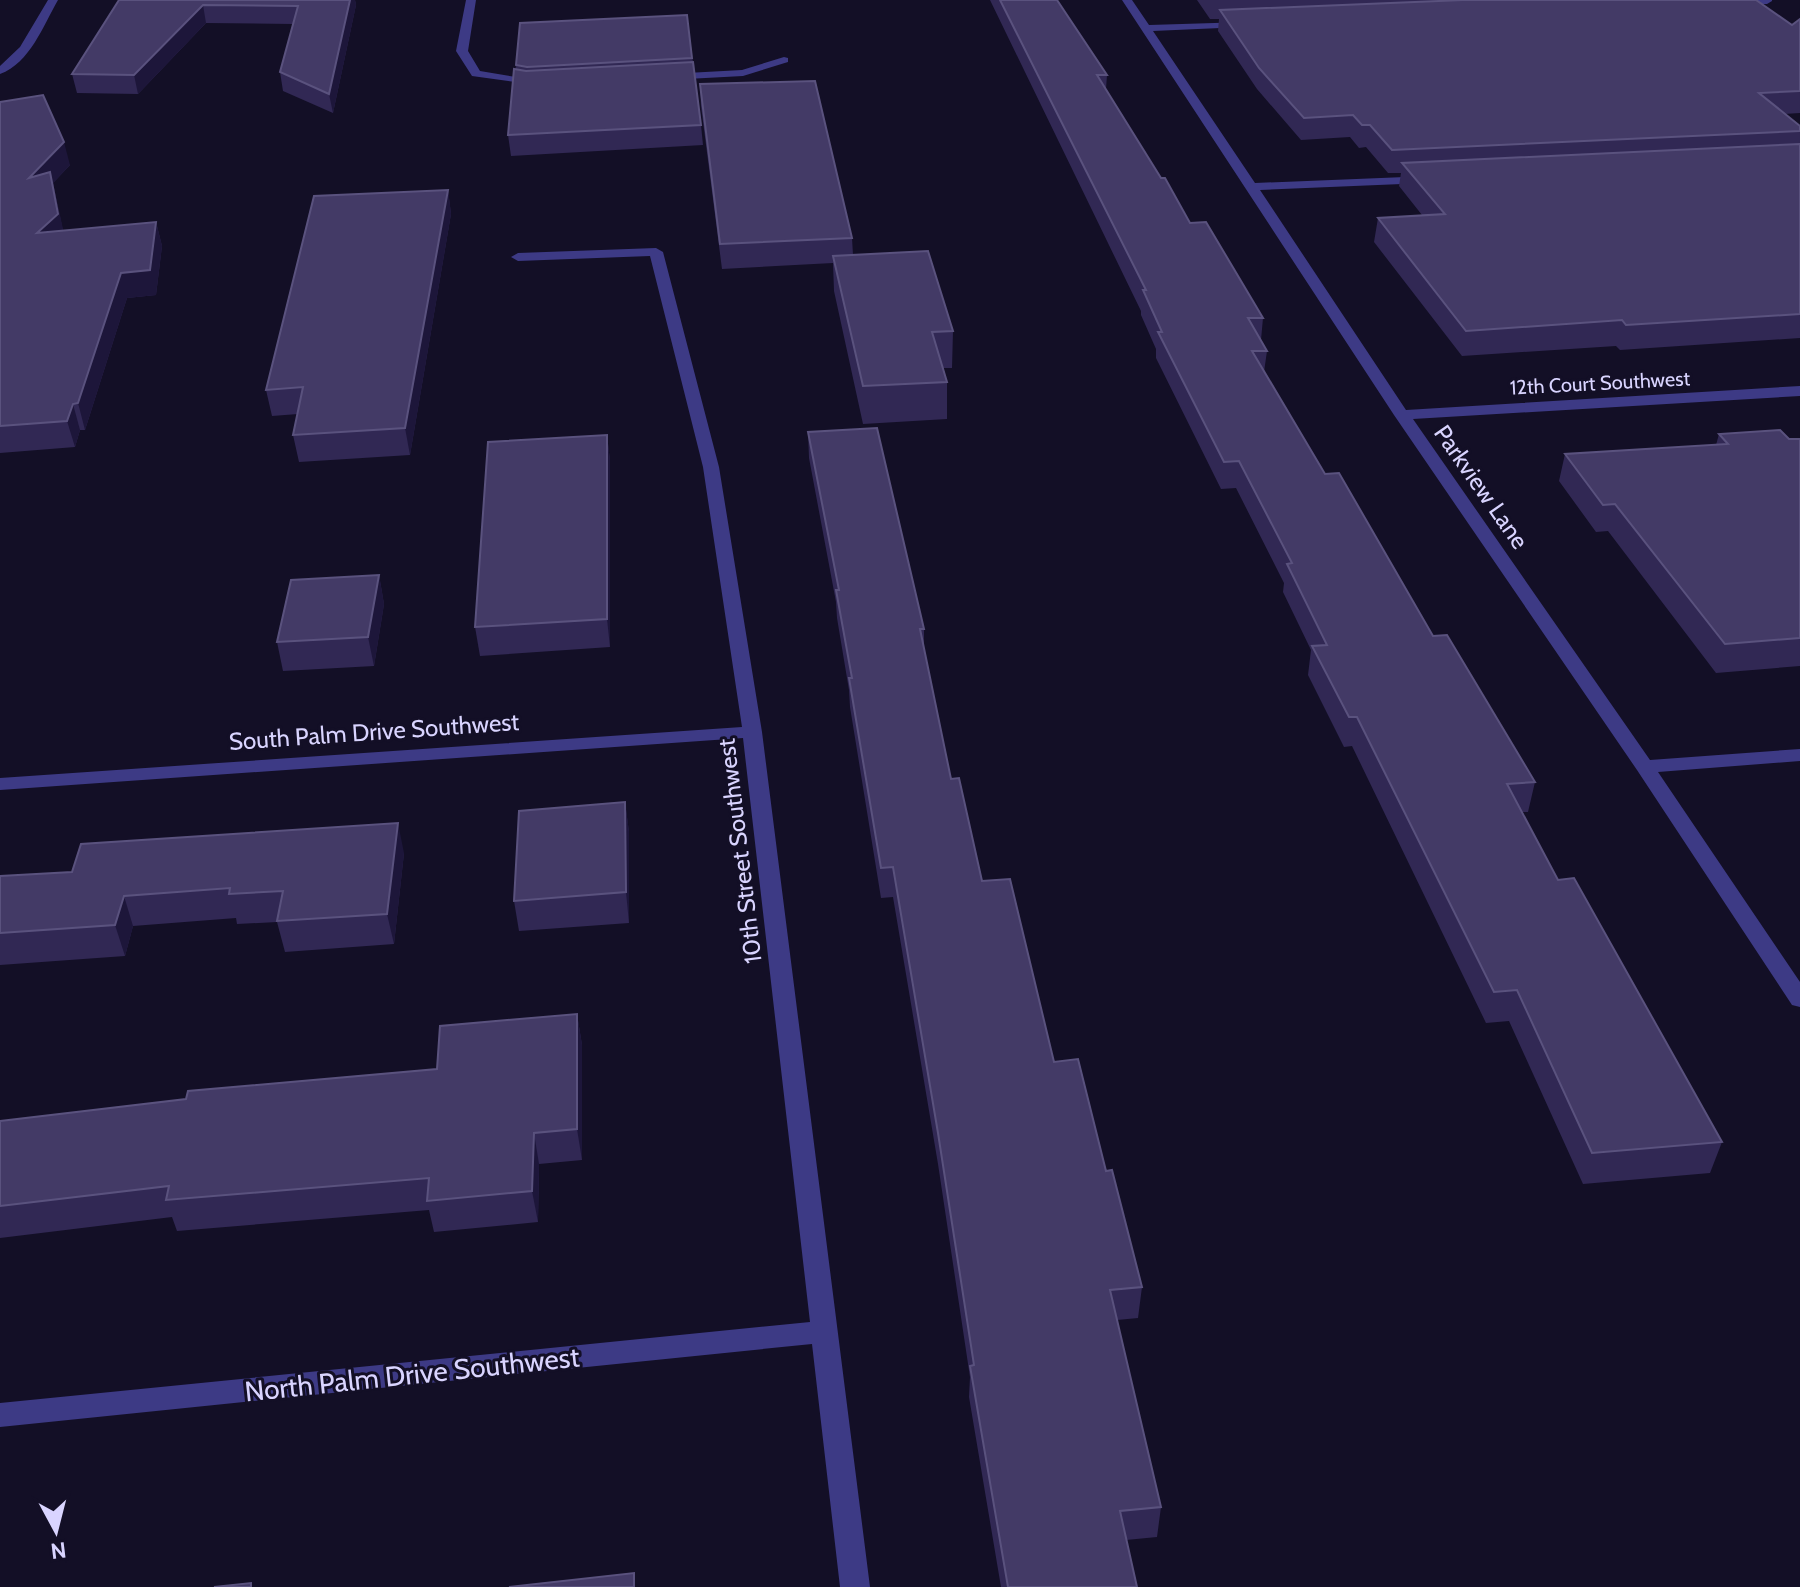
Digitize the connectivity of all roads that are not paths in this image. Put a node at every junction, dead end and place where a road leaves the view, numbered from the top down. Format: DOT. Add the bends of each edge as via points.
graph roads {
  1 [pos="53,0"];
  2 [pos="471,0"];
  3 [pos="1127,0"];
  4 [pos="1767,1"];
  5 [pos="1719,3"];
  6 [pos="1259,23"];
  7 [pos="1147,28"];
  8 [pos="784,60"];
  9 [pos="4,69"];
  10 [pos="651,78"];
  11 [pos="559,83"];
  12 [pos="1439,178"];
  13 [pos="1250,187"];
  14 [pos="518,257"];
  15 [pos="1800,391"];
  16 [pos="1402,415"];
  17 [pos="752,732"];
  18 [pos="1800,755"];
  19 [pos="1645,767"];
  20 [pos="0,784"];
  21 [pos="1800,999"];
  22 [pos="824,1332"];
  23 [pos="0,1415"];
  24 [pos="855,1587"];
  1 -- 9 [label="street" via="25,47"];
  2 -- 11 [label="street" via="462,51 476,74 528,84"];
  3 -- 7 [label="street, Parkview Lane"];
  4 -- 5 [label="street"];
  6 -- 7 [label="street"];
  7 -- 13 [label="street, Parkview Lane"];
  8 -- 10 [label="street" via="743,73"];
  12 -- 13 [label="street"];
  13 -- 16 [label="street, Parkview Lane"];
  14 -- 17 [label="street, 10th Street Southwest" via="656,252 711,467"];
  15 -- 16 [label="street, 12th Court Southwest"];
  16 -- 19 [label="street, Parkview Lane"];
  17 -- 20 [label="street, South Palm Drive Southwest"];
  17 -- 22 [label="street, 10th Street Southwest"];
  18 -- 19 [label="street"];
  19 -- 21 [label="street, Parkview Lane"];
  22 -- 23 [label="street, North Palm Drive Southwest"];
  22 -- 24 [label="street, 10th Street Southwest"];
}
